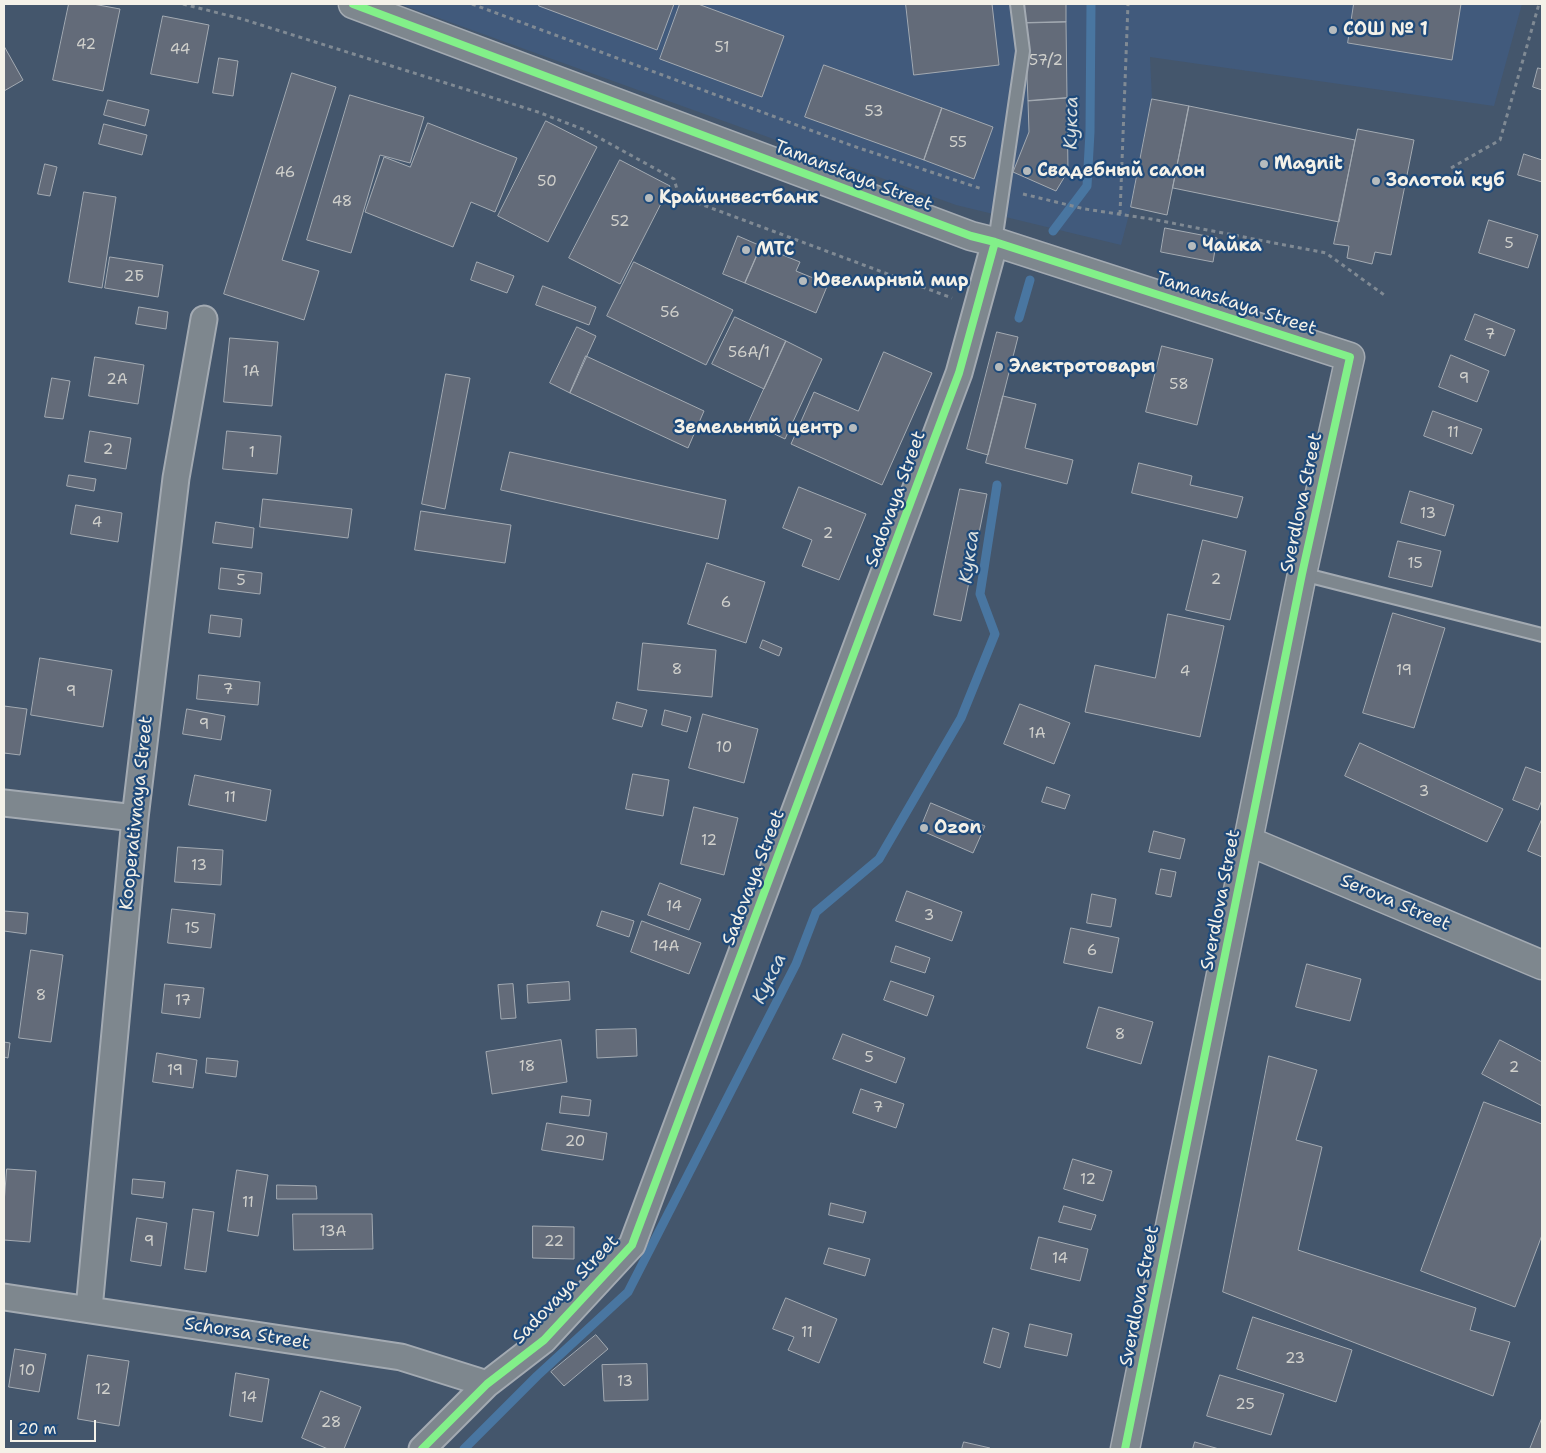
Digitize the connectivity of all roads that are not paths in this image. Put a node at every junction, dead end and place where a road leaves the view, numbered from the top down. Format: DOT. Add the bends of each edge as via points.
graph roads {
  1 [pos="353,4"];
  2 [pos="1017,4"];
  3 [pos="995,242"];
  4 [pos="204,319"];
  5 [pos="1350,356"];
  6 [pos="1302,574"];
  7 [pos="1542,635"];
  8 [pos="4,803"];
  9 [pos="135,818"];
  10 [pos="1248,841"];
  11 [pos="1542,965"];
  12 [pos="4,1297"];
  13 [pos="88,1310"];
  14 [pos="487,1384"];
  15 [pos="422,1449"];
  16 [pos="1125,1449"];
  1 -- 3 [label="street, Tamanskaya Street" via="971,236"];
  2 -- 3 [label="lane" via="1023,51"];
  3 -- 5 [label="street, Tamanskaya Street"];
  3 -- 14 [label="street, Sadovaya Street" via="955,383 632,1245 544,1340"];
  4 -- 9 [label="street, Kooperativnaya Street" via="176,478"];
  5 -- 6 [label="street, Sverdlova Street"];
  6 -- 7 [label="lane"];
  6 -- 10 [label="street, Sverdlova Street"];
  8 -- 9 [label="street"];
  9 -- 13 [label="street, Kooperativnaya Street"];
  10 -- 11 [label="street, Serova Street"];
  10 -- 16 [label="street, Sverdlova Street"];
  12 -- 13 [label="street, Schorsa Street"];
  13 -- 14 [label="street, Schorsa Street" via="401,1358"];
  14 -- 15 [label="street, Sadovaya Street"];
}
